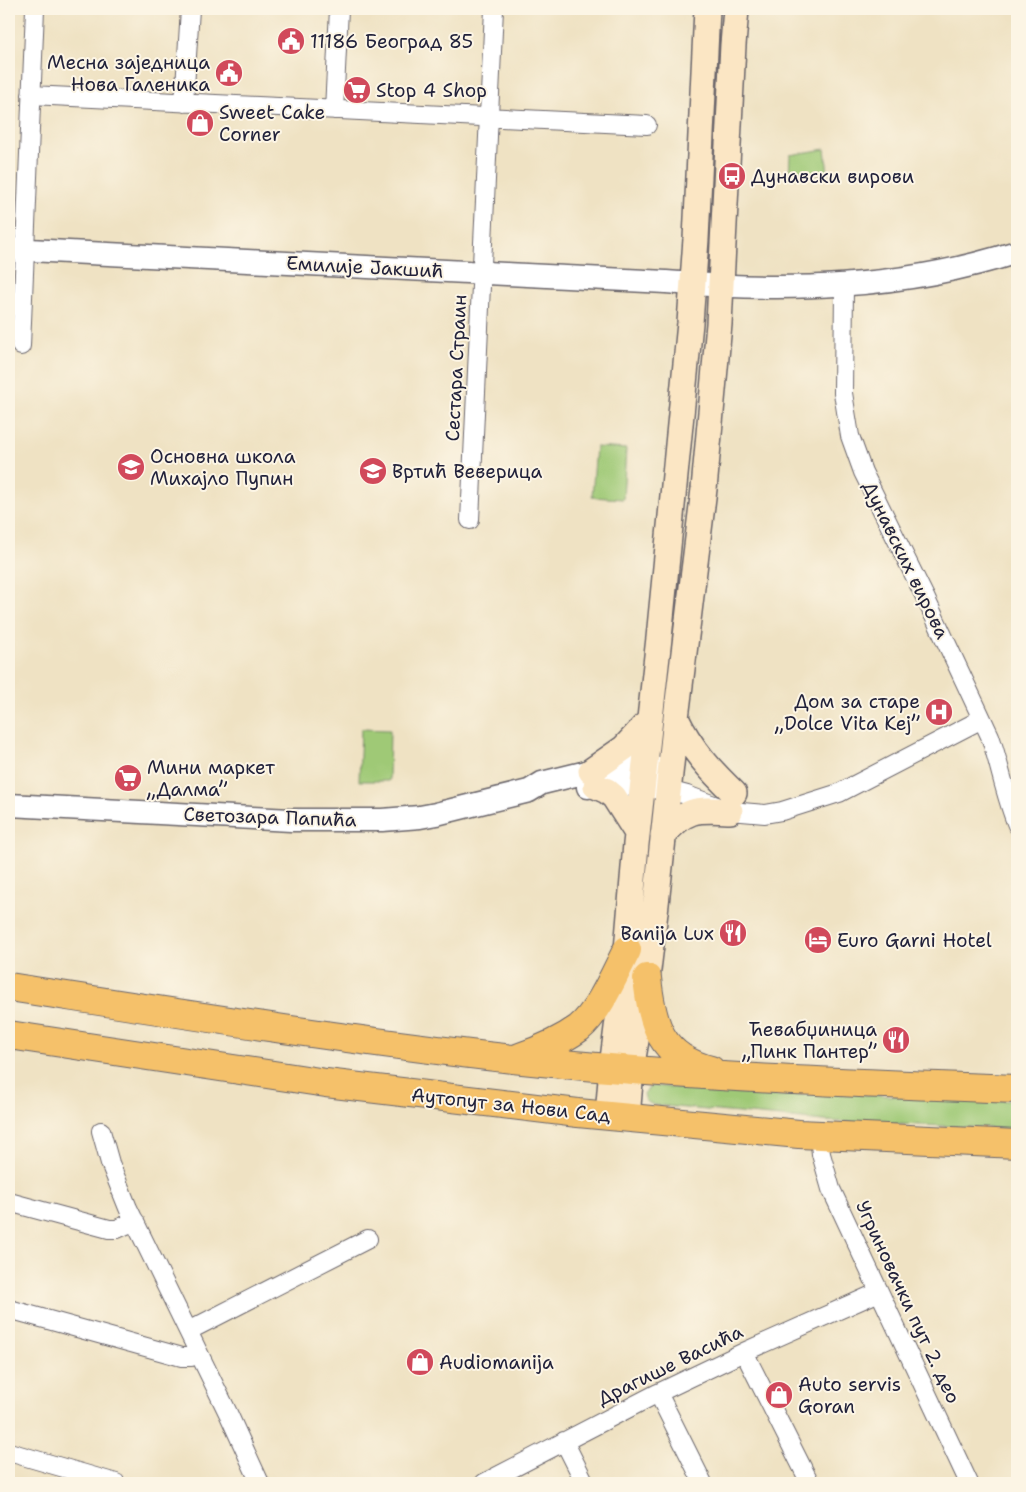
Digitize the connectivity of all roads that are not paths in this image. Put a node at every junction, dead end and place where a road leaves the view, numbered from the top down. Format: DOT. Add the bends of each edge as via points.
graph roads {
  1 [pos="35,9"];
  2 [pos="190,9"];
  3 [pos="339,9"];
  4 [pos="494,9"];
  5 [pos="707,9"];
  6 [pos="736,9"];
  7 [pos="31,95"];
  8 [pos="184,103"];
  9 [pos="334,110"];
  10 [pos="490,117"];
  11 [pos="647,125"];
  12 [pos="17,249"];
  13 [pos="1017,252"];
  14 [pos="481,273"];
  15 [pos="692,284"];
  16 [pos="844,285"];
  17 [pos="721,286"];
  18 [pos="21,346"];
  19 [pos="470,520"];
  20 [pos="676,718"];
  21 [pos="650,720"];
  22 [pos="982,720"];
  23 [pos="644,776"];
  24 [pos="594,778"];
  25 [pos="670,781"];
  26 [pos="732,802"];
  27 [pos="9,805"];
  28 [pos="1017,824"];
  29 [pos="637,833"];
  30 [pos="663,835"];
  31 [pos="627,950"];
  32 [pos="646,978"];
  33 [pos="9,986"];
  34 [pos="9,1036"];
  35 [pos="514,1059"];
  36 [pos="622,1068"];
  37 [pos="742,1077"];
  38 [pos="1017,1089"];
  39 [pos="617,1117"];
  40 [pos="101,1131"];
  41 [pos="819,1136"];
  42 [pos="1017,1144"];
  43 [pos="9,1202"];
  44 [pos="134,1221"];
  45 [pos="368,1239"];
  46 [pos="879,1292"];
  47 [pos="9,1309"];
  48 [pos="188,1331"];
  49 [pos="744,1352"];
  50 [pos="198,1353"];
  51 [pos="658,1393"];
  52 [pos="564,1440"];
  53 [pos="9,1452"];
  54 [pos="503,1479"];
  55 [pos="116,1483"];
  56 [pos="260,1483"];
  57 [pos="484,1483"];
  58 [pos="585,1483"];
  59 [pos="702,1483"];
  60 [pos="810,1483"];
  61 [pos="969,1483"];
  1 -- 7 [label="street"];
  2 -- 8 [label="street"];
  3 -- 9 [label="street"];
  4 -- 10 [label="street, Сестара Страин"];
  5 -- 15 [label="main road"];
  6 -- 17 [label="main road"];
  7 -- 8 [label="street"];
  7 -- 12 [label="street"];
  8 -- 9 [label="street"];
  9 -- 10 [label="street"];
  10 -- 11 [label="street"];
  10 -- 14 [label="street, Сестара Страин"];
  12 -- 14 [label="street, Емилије Јакшић"];
  12 -- 18 [label="street"];
  13 -- 16 [label="street" via="931,274"];
  14 -- 15 [label="street, Емилије Јакшић"];
  14 -- 19 [label="street, Сестара Страин"];
  15 -- 17 [label="street, Емилије Јакшић"];
  15 -- 21 [label="main road"];
  16 -- 17 [label="street"];
  16 -- 22 [label="street, Дунавских вирова" via="843,393 850,436 863,472"];
  17 -- 20 [label="main road" via="704,489"];
  20 -- 25 [label="main road"];
  20 -- 26 [label="main road"];
  21 -- 23 [label="main road"];
  21 -- 24 [label="main road"];
  22 -- 26 [label="street" via="818,800 765,814"];
  22 -- 28 [label="street, Дунавских вирова"];
  23 -- 24 [label="street, Светозара Папића" via="618,784"];
  23 -- 25 [label="street, Светозара Папића"];
  23 -- 29 [label="main road"];
  24 -- 27 [label="street, Светозара Папића" via="544,796 529,791 420,817 382,820 291,820"];
  24 -- 29 [label="main road" via="614,797"];
  25 -- 26 [label="street" via="687,794"];
  25 -- 30 [label="main road"];
  26 -- 30 [label="main road" via="688,814"];
  29 -- 31 [label="main road"];
  30 -- 32 [label="main road"];
  31 -- 35 [label="main road" via="599,1003 580,1027 554,1043"];
  31 -- 36 [label="main road"];
  32 -- 36 [label="main road"];
  32 -- 37 [label="main road" via="650,1008 666,1044 701,1067"];
  33 -- 35 [label="main road" via="327,1036"];
  34 -- 39 [label="main road, Аутопут за Нови Сад" via="326,1083"];
  35 -- 36 [label="main road"];
  36 -- 37 [label="main road"];
  36 -- 39 [label="main road"];
  37 -- 38 [label="main road"];
  39 -- 41 [label="main road, Аутопут за Нови Сад"];
  40 -- 44 [label="street" via="110,1163"];
  41 -- 42 [label="main road, Аутопут за Нови Сад"];
  41 -- 46 [label="street, Угриновачки пут 2. део" via="831,1188"];
  43 -- 44 [label="street" via="109,1229"];
  44 -- 48 [label="street"];
  45 -- 48 [label="street"];
  46 -- 49 [label="street, Драгише Васића"];
  46 -- 61 [label="street, Угриновачки пут 2. део"];
  47 -- 50 [label="street" via="182,1357"];
  48 -- 50 [label="street"];
  49 -- 51 [label="street, Драгише Васића"];
  49 -- 60 [label="street"];
  50 -- 56 [label="street"];
  51 -- 52 [label="street, Драгише Васића"];
  51 -- 59 [label="street"];
  52 -- 54 [label="street, Драгише Васића"];
  52 -- 58 [label="street"];
  53 -- 55 [label="street"];
  54 -- 57 [label="street, Драгише Васића"];
}
